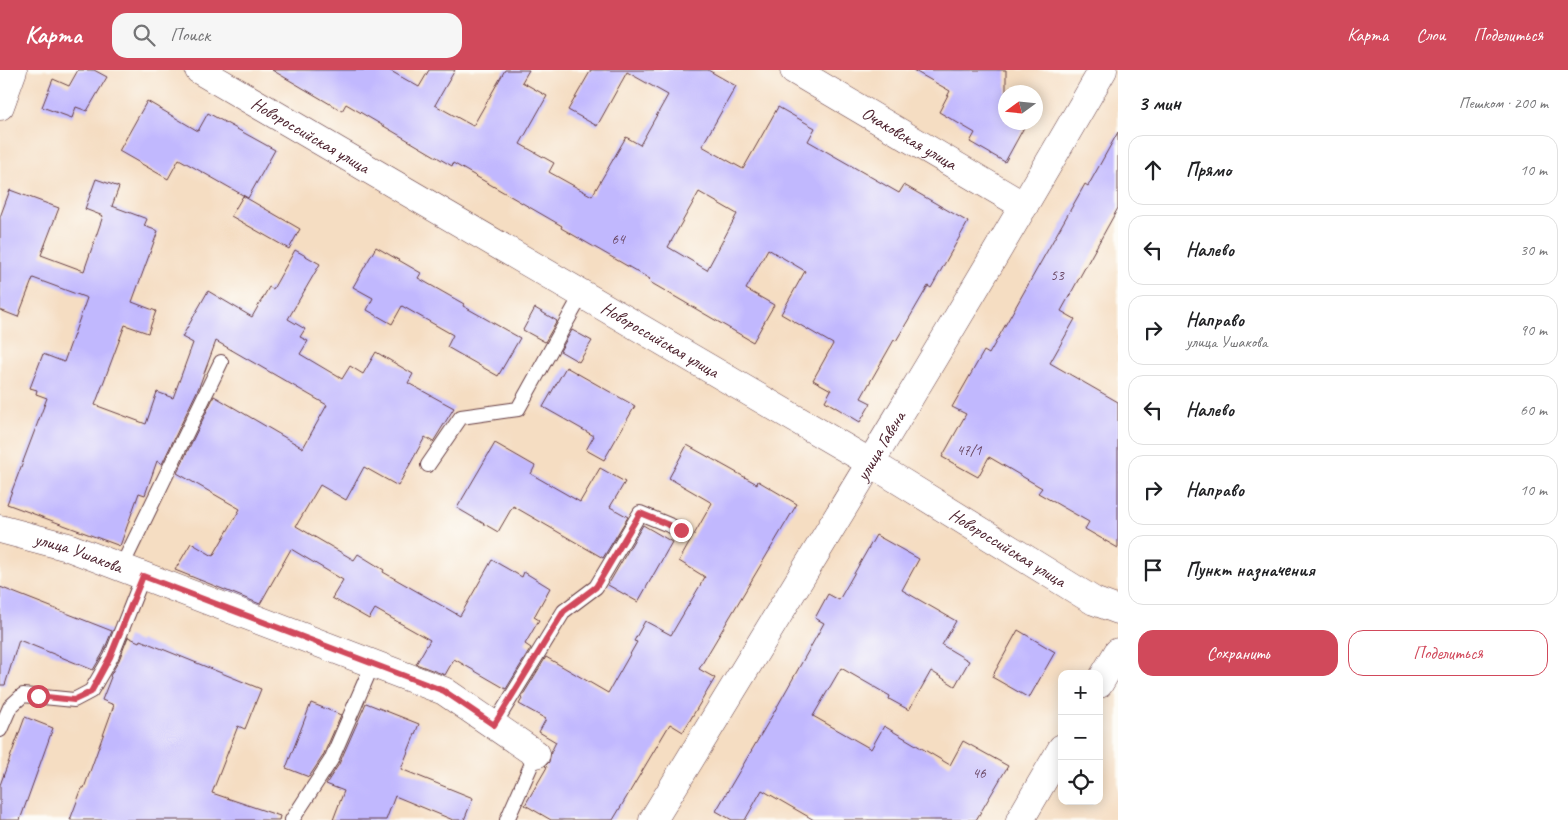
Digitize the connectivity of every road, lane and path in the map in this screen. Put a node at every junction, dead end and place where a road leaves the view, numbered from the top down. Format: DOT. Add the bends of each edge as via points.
graph roads {
  1 [pos="199,70"];
  2 [pos="794,70"];
  3 [pos="1102,70"];
  4 [pos="9,71"];
  5 [pos="0,106"];
  6 [pos="1024,206"];
  7 [pos="582,294"];
  8 [pos="220,362"];
  9 [pos="871,463"];
  10 [pos="428,465"];
  11 [pos="0,529"];
  12 [pos="681,530"];
  13 [pos="132,572"];
  14 [pos="1118,610"];
  15 [pos="1118,652"];
  16 [pos="373,664"];
  17 [pos="1103,677"];
  18 [pos="494,725"];
  19 [pos="0,730"];
  20 [pos="536,754"];
  21 [pos="1058,755"];
  22 [pos="292,820"];
  23 [pos="507,820"];
  24 [pos="653,820"];
  25 [pos="1020,820"];
  1 -- 7 [label="street, Новороссийская улица"];
  2 -- 6 [label="street, Очаковская улица"];
  3 -- 6 [label="street, улица Гавена"];
  4 -- 5 [label="street"];
  6 -- 9 [label="street, улица Гавена"];
  7 -- 9 [label="street, Новороссийская улица"];
  7 -- 10 [label="lane" via="518,409 461,416"];
  8 -- 13 [label="lane"];
  9 -- 14 [label="street, Новороссийская улица" via="1094,601"];
  9 -- 24 [label="street, улица Гавена"];
  11 -- 13 [label="street, улица Ушакова" via="68,548"];
  12 -- 18 [label="lane" via="640,513 596,587 564,611"];
  13 -- 16 [label="street, улица Ушакова"];
  13 -- 19 [label="lane" via="110,657 91,692 74,700 23,695 10,707"];
  15 -- 17 [label="street"];
  16 -- 18 [label="street, улица Ушакова" via="444,691"];
  16 -- 22 [label="lane" via="332,760"];
  18 -- 20 [label="street, улица Ушакова"];
  20 -- 23 [label="lane"];
  21 -- 25 [label="street"];
}
